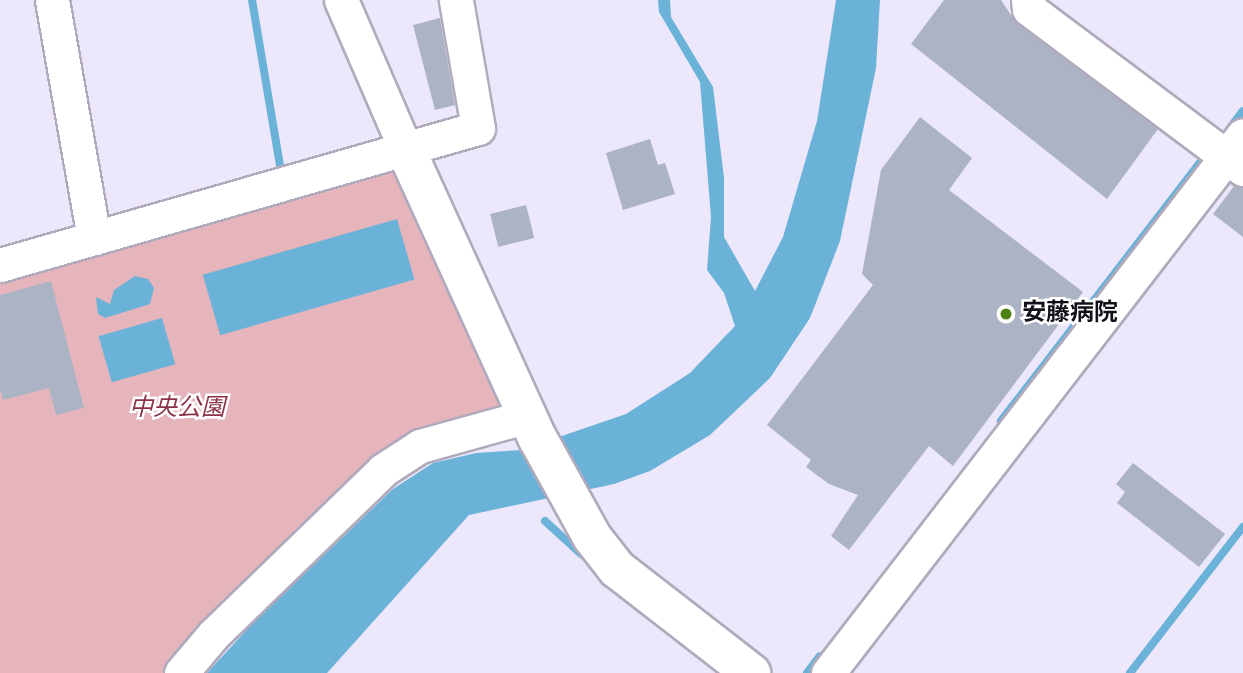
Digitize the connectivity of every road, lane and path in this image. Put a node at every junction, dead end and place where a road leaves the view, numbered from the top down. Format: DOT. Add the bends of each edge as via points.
graph roads {
  1 [pos="52,0"];
  2 [pos="341,0"];
  3 [pos="456,0"];
  4 [pos="1028,0"];
  5 [pos="406,150"];
  6 [pos="1238,153"];
  7 [pos="94,238"];
  8 [pos="0,265"];
  9 [pos="533,427"];
  10 [pos="181,673"];
  11 [pos="751,673"];
  12 [pos="828,673"];
  1 -- 7 [label="street"];
  2 -- 5 [label="street"];
  3 -- 5 [label="street" via="478,128"];
  4 -- 6 [label="street" via="1030,9"];
  5 -- 7 [label="street"];
  5 -- 9 [label="street"];
  6 -- 12 [label="street"];
  7 -- 8 [label="street"];
  9 -- 10 [label="street" via="420,446 383,470 213,635"];
  9 -- 11 [label="street" via="571,503 617,569"];
}
